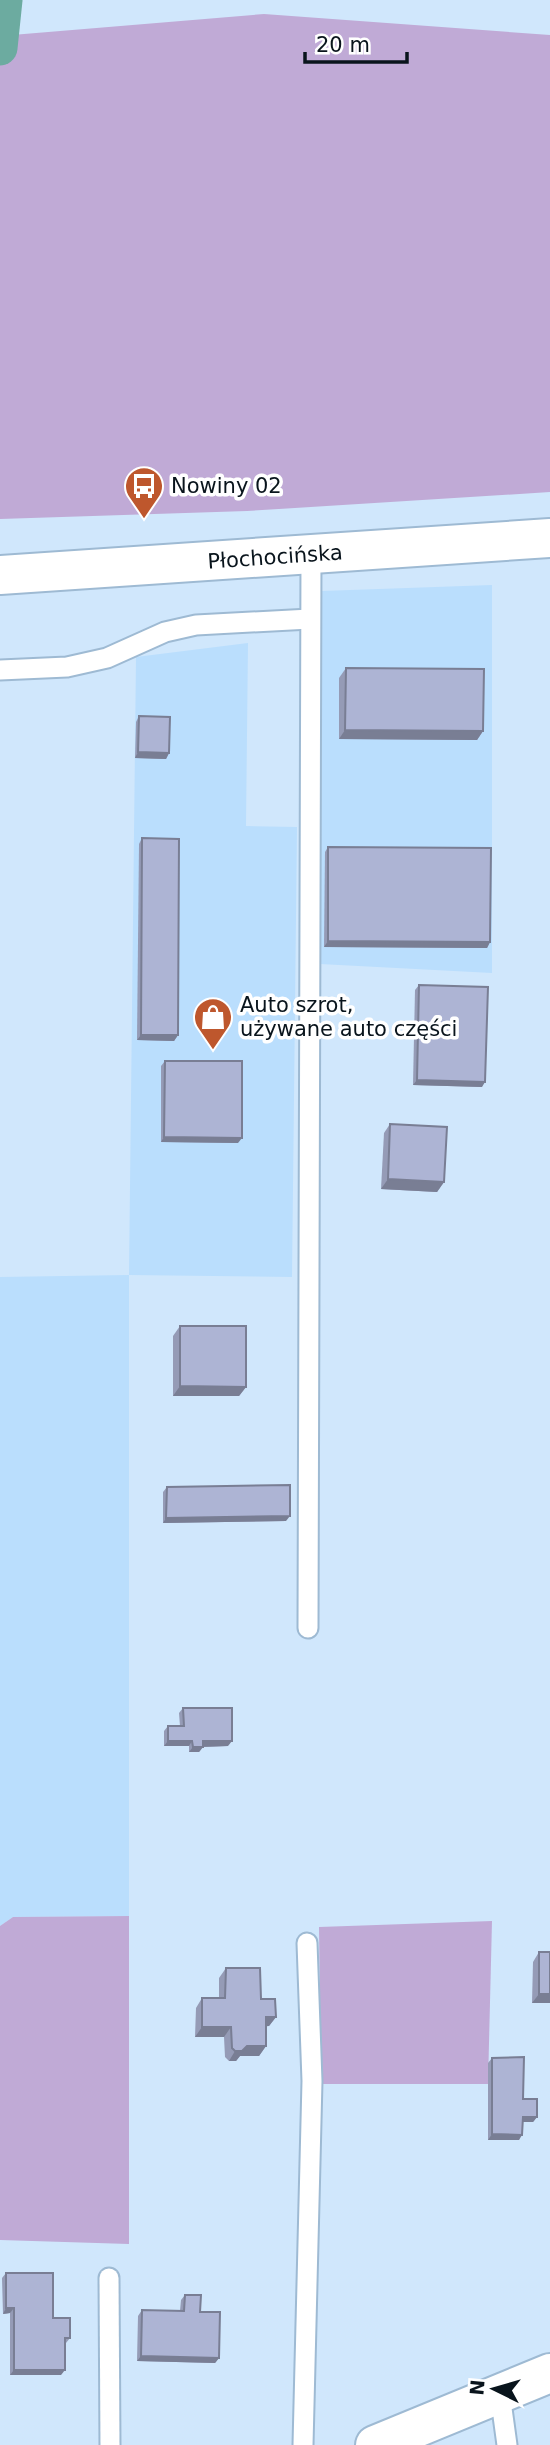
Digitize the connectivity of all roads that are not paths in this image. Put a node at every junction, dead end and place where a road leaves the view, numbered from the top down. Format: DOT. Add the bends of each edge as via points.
graph roads {
  1 [pos="550,538"];
  2 [pos="311,554"];
  3 [pos="0,575"];
  4 [pos="310,619"];
  5 [pos="0,670"];
  6 [pos="308,1628"];
  7 [pos="307,1943"];
  8 [pos="108,2278"];
  9 [pos="550,2373"];
  10 [pos="500,2394"];
  11 [pos="110,2445"];
  12 [pos="303,2445"];
  13 [pos="375,2445"];
  14 [pos="507,2445"];
  1 -- 2 [label="main road, Płochocińska"];
  2 -- 3 [label="main road, Płochocińska"];
  2 -- 4 [label="lane"];
  4 -- 5 [label="lane" via="196,625 164,632 107,658 67,667"];
  4 -- 6 [label="lane"];
  7 -- 12 [label="lane" via="312,2081"];
  8 -- 11 [label="lane"];
  9 -- 10 [label="main road"];
  10 -- 13 [label="main road"];
  10 -- 14 [label="lane"];
}
